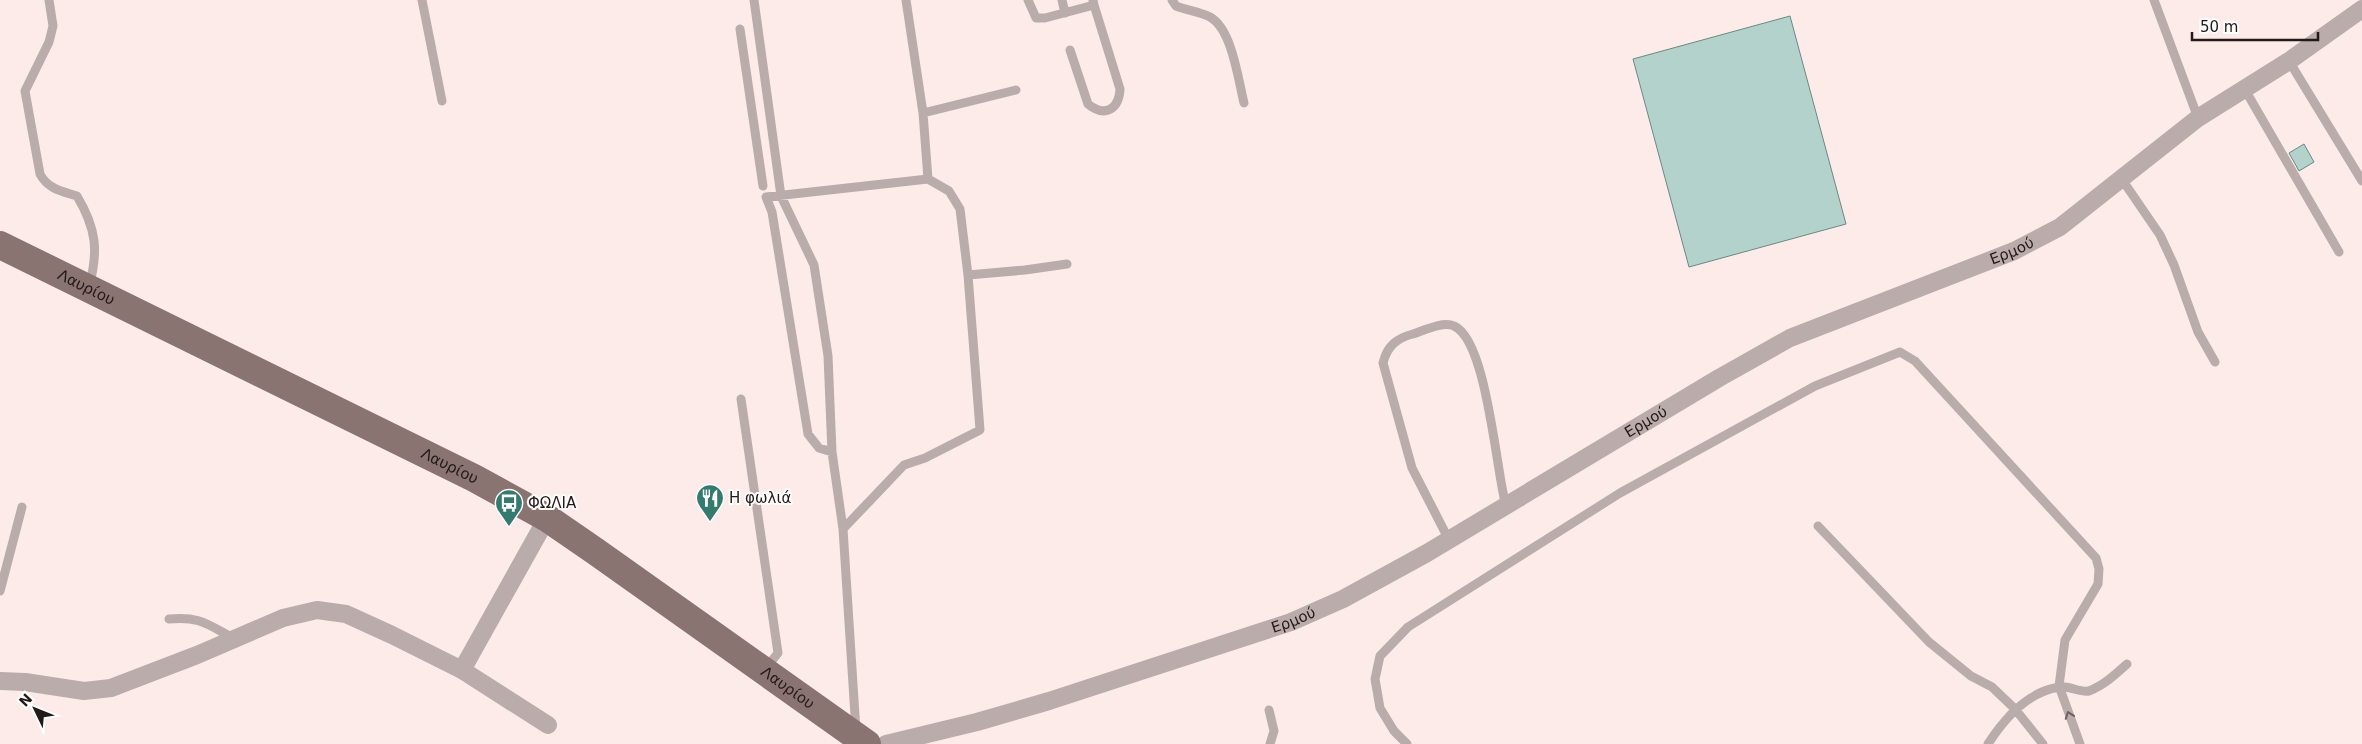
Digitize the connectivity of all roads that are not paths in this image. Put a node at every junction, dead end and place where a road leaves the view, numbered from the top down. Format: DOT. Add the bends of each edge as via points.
graph roads {
  1 [pos="49,0"];
  2 [pos="422,0"];
  3 [pos="754,0"];
  4 [pos="906,0"];
  5 [pos="1028,0"];
  6 [pos="1062,0"];
  7 [pos="1172,0"];
  8 [pos="2154,0"];
  9 [pos="1093,2"];
  10 [pos="2362,9"];
  11 [pos="1065,13"];
  12 [pos="740,29"];
  13 [pos="1070,50"];
  14 [pos="2289,61"];
  15 [pos="2244,88"];
  16 [pos="765,90"];
  17 [pos="1016,90"];
  18 [pos="748,93"];
  19 [pos="442,100"];
  20 [pos="1244,103"];
  21 [pos="923,113"];
  22 [pos="2198,118"];
  23 [pos="2121,178"];
  24 [pos="928,179"];
  25 [pos="2362,181"];
  26 [pos="763,186"];
  27 [pos="781,196"];
  28 [pos="0,245"];
  29 [pos="2339,252"];
  30 [pos="1067,264"];
  31 [pos="968,275"];
  32 [pos="89,289"];
  33 [pos="2215,362"];
  34 [pos="741,399"];
  35 [pos="373,428"];
  36 [pos="832,452"];
  37 [pos="380,455"];
  38 [pos="474,478"];
  39 [pos="448,489"];
  40 [pos="22,507"];
  41 [pos="1506,507"];
  42 [pos="546,518"];
  43 [pos="1818,526"];
  44 [pos="843,529"];
  45 [pos="1449,540"];
  46 [pos="0,591"];
  47 [pos="169,619"];
  48 [pos="235,639"];
  49 [pos="2127,664"];
  50 [pos="462,670"];
  51 [pos="764,670"];
  52 [pos="0,681"];
  53 [pos="2059,686"];
  54 [pos="2015,709"];
  55 [pos="1270,710"];
  56 [pos="548,724"];
  57 [pos="854,737"];
  58 [pos="886,744"];
  59 [pos="1270,744"];
  60 [pos="1407,744"];
  61 [pos="1988,744"];
  62 [pos="2043,744"];
  63 [pos="2080,744"];
  1 -- 32 [label="lane" via="53,26 24,91 40,174 54,190 77,196 89,220 96,262"];
  2 -- 19 [label="lane"];
  3 -- 16 [label="lane"];
  4 -- 21 [label="lane"];
  5 -- 11 [label="lane" via="1036,18"];
  6 -- 11 [label="lane"];
  7 -- 20 [label="lane" via="1176,6 1209,16 1220,25 1227,37"];
  8 -- 22 [label="lane"];
  9 -- 11 [label="lane"];
  9 -- 13 [label="lane" via="1120,89 1119,100 1108,111 1095,110 1088,104"];
  10 -- 14 [label="street, Ερμού"];
  12 -- 18 [label="lane"];
  14 -- 15 [label="street, Ερμού"];
  14 -- 25 [label="lane"];
  15 -- 22 [label="street, Ερμού"];
  15 -- 29 [label="lane"];
  16 -- 18 [label="lane"];
  16 -- 27 [label="lane"];
  17 -- 21 [label="lane"];
  18 -- 26 [label="lane"];
  21 -- 24 [label="lane"];
  22 -- 23 [label="street, Ερμού"];
  23 -- 33 [label="lane" via="2160,235 2198,332"];
  23 -- 41 [label="street, Ερμού" via="2060,227 2014,251 1790,338"];
  24 -- 27 [label="lane"];
  24 -- 31 [label="lane" via="949,191 960,209"];
  27 -- 36 [label="lane" via="814,265 828,356"];
  27 -- 36 [label="lane" via="766,197 772,212 808,434 819,448"];
  28 -- 32 [label="main road, Λαυρίου"];
  30 -- 31 [label="lane"];
  31 -- 44 [label="lane" via="980,430 904,465"];
  32 -- 35 [label="main road, Λαυρίου"];
  34 -- 51 [label="lane" via="778,654"];
  35 -- 37 [label="main road"];
  35 -- 38 [label="main road, Λαυρίου"];
  36 -- 44 [label="lane"];
  38 -- 39 [label="main road"];
  38 -- 42 [label="main road, Λαυρίου"];
  40 -- 46 [label="lane"];
  41 -- 45 [label="street, Ερμού"];
  41 -- 45 [label="lane" via="1486,393 1465,335 1447,324 1400,337 1385,353 1383,363 1412,468"];
  42 -- 50 [label="street"];
  42 -- 51 [label="main road, Λαυρίου"];
  43 -- 54 [label="lane" via="1930,642 1971,676 1992,687"];
  44 -- 57 [label="lane"];
  45 -- 58 [label="street, Ερμού" via="1343,599 1291,622 1049,701"];
  47 -- 48 [label="lane" via="198,619"];
  48 -- 50 [label="street" via="284,618 317,610 346,614"];
  48 -- 52 [label="street" via="110,688 84,691"];
  49 -- 53 [label="lane" via="2086,692"];
  50 -- 56 [label="street"];
  51 -- 57 [label="main road, Λαυρίου"];
  53 -- 54 [label="lane" via="2038,694"];
  53 -- 60 [label="lane" via="2065,640 2098,584 2096,558 1915,361 1900,352 1815,386 1620,493 1408,627 1380,656 1376,679 1380,708 1394,731"];
  63 -- 53 [label="lane, one-way"];
  54 -- 61 [label="lane"];
  54 -- 62 [label="lane"];
  55 -- 59 [label="lane" via="1274,731"];
}
